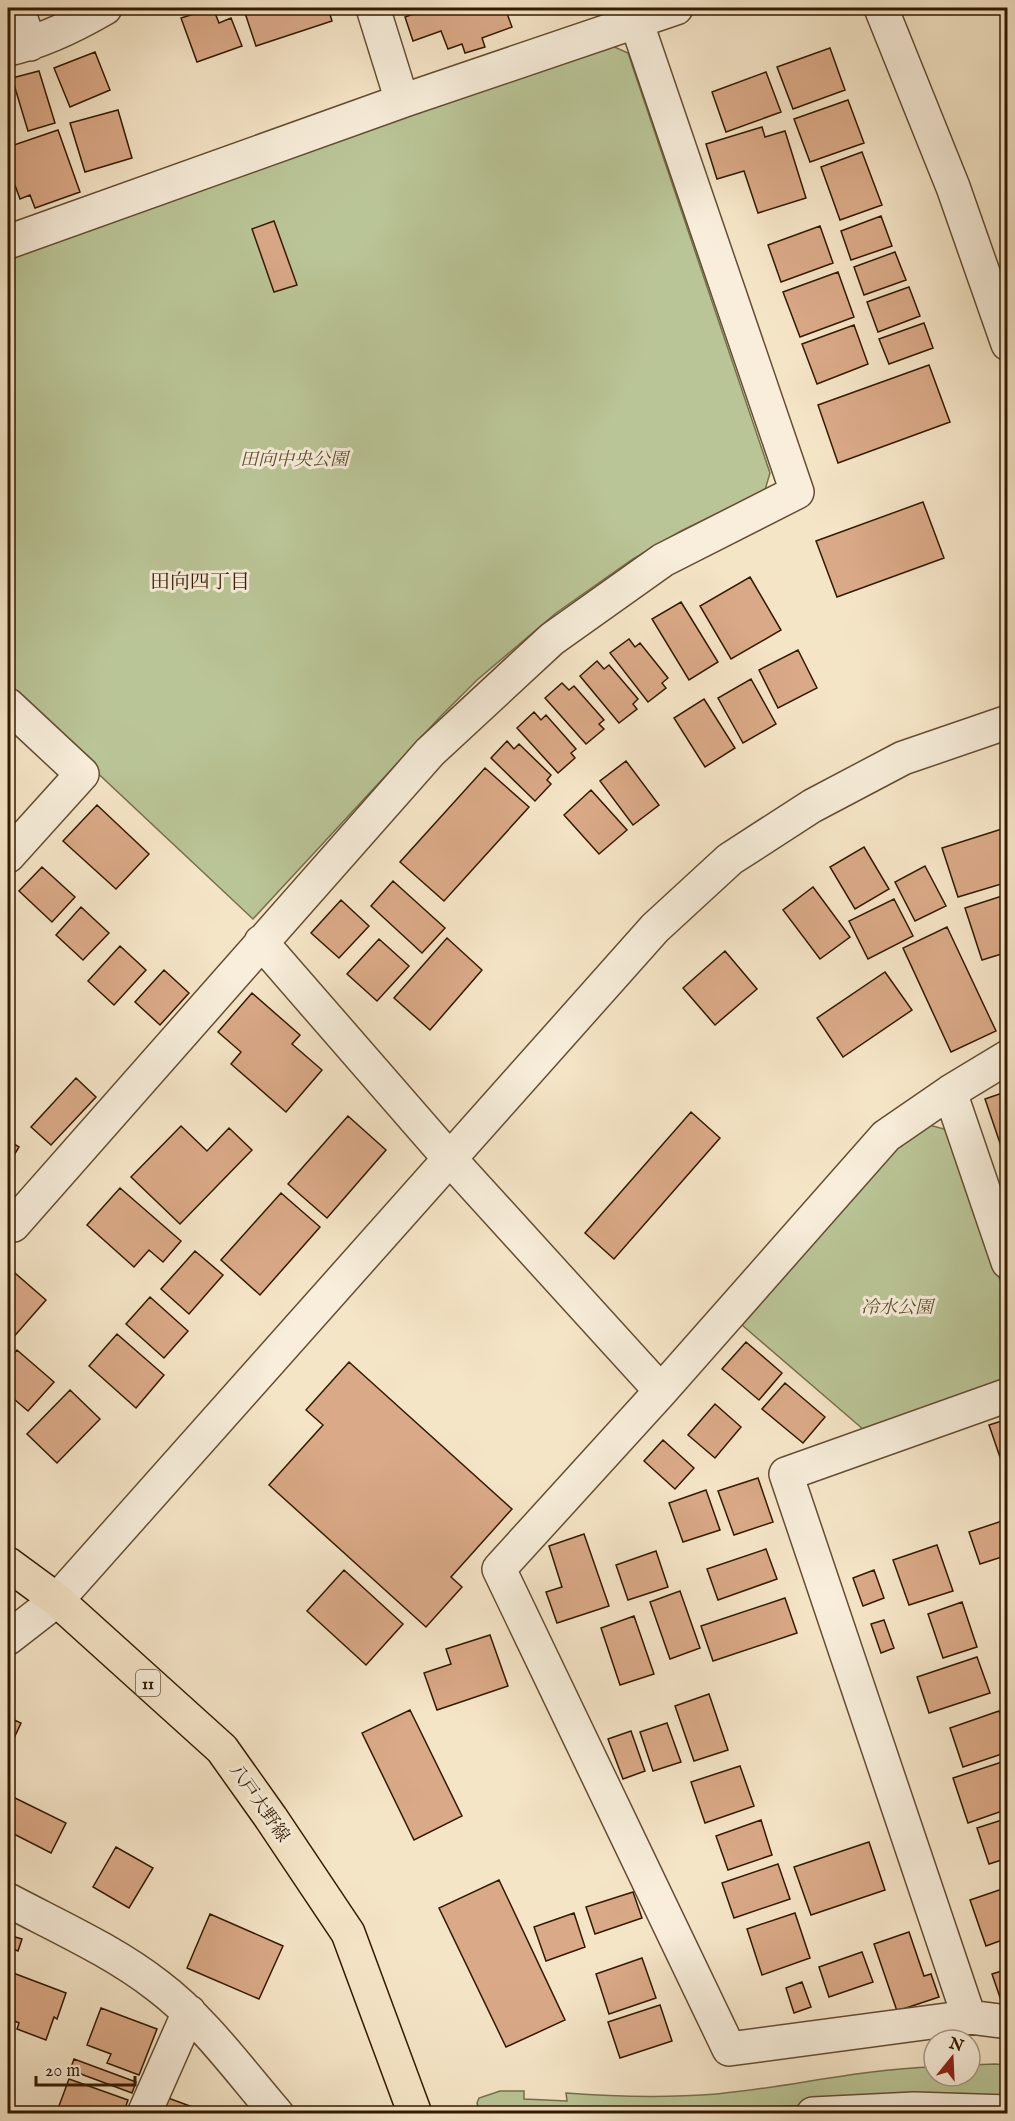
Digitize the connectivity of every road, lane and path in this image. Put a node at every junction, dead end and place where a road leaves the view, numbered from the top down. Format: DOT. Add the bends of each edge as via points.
graph roads {
  1 [pos="17,8"];
  2 [pos="105,8"];
  3 [pos="373,8"];
  4 [pos="676,8"];
  5 [pos="881,8"];
  6 [pos="636,21"];
  7 [pos="19,47"];
  8 [pos="402,100"];
  9 [pos="8,242"];
  10 [pos="1008,344"];
  11 [pos="8,705"];
  12 [pos="1008,722"];
  13 [pos="8,856"];
  14 [pos="261,942"];
  15 [pos="1008,1057"];
  16 [pos="950,1092"];
  17 [pos="449,1158"];
  18 [pos="8,1221"];
  19 [pos="1008,1262"];
  20 [pos="661,1391"];
  21 [pos="1008,1395"];
  22 [pos="8,1564"];
  23 [pos="57,1600"];
  24 [pos="8,1638"];
  25 [pos="8,1900"];
  26 [pos="189,2012"];
  27 [pos="969,2017"];
  28 [pos="1008,2022"];
  29 [pos="1008,2112"];
  30 [pos="144,2114"];
  31 [pos="277,2114"];
  32 [pos="415,2114"];
  33 [pos="813,2114"];
  1 -- 7 [label="street"];
  2 -- 7 [label="street"];
  3 -- 8 [label="street"];
  4 -- 6 [label="street"];
  5 -- 10 [label="street" via="953,187"];
  6 -- 8 [label="street"];
  6 -- 14 [label="street" via="796,492 663,560 552,639 430,752"];
  8 -- 9 [label="street"];
  11 -- 13 [label="street" via="82,774"];
  12 -- 17 [label="street" via="903,758 812,806 730,859 655,928"];
  14 -- 17 [label="street"];
  14 -- 18 [label="street" via="14,1225"];
  15 -- 16 [label="street"];
  16 -- 19 [label="street"];
  16 -- 20 [label="street" via="886,1136"];
  17 -- 20 [label="street"];
  17 -- 23 [label="street"];
  20 -- 27 [label="street" via="499,1569 729,2049"];
  21 -- 27 [label="street" via="786,1474"];
  22 -- 23 [label="main road, 八戸大野線 / 11"];
  23 -- 24 [label="street"];
  23 -- 32 [label="main road, 八戸大野線 / 11" via="222,1749 272,1818 348,1933"];
  25 -- 26 [label="street" via="116,1957"];
  26 -- 30 [label="street"];
  26 -- 31 [label="street"];
  27 -- 28 [label="street"];
  29 -- 33 [label="street" via="914,2109"];
}
